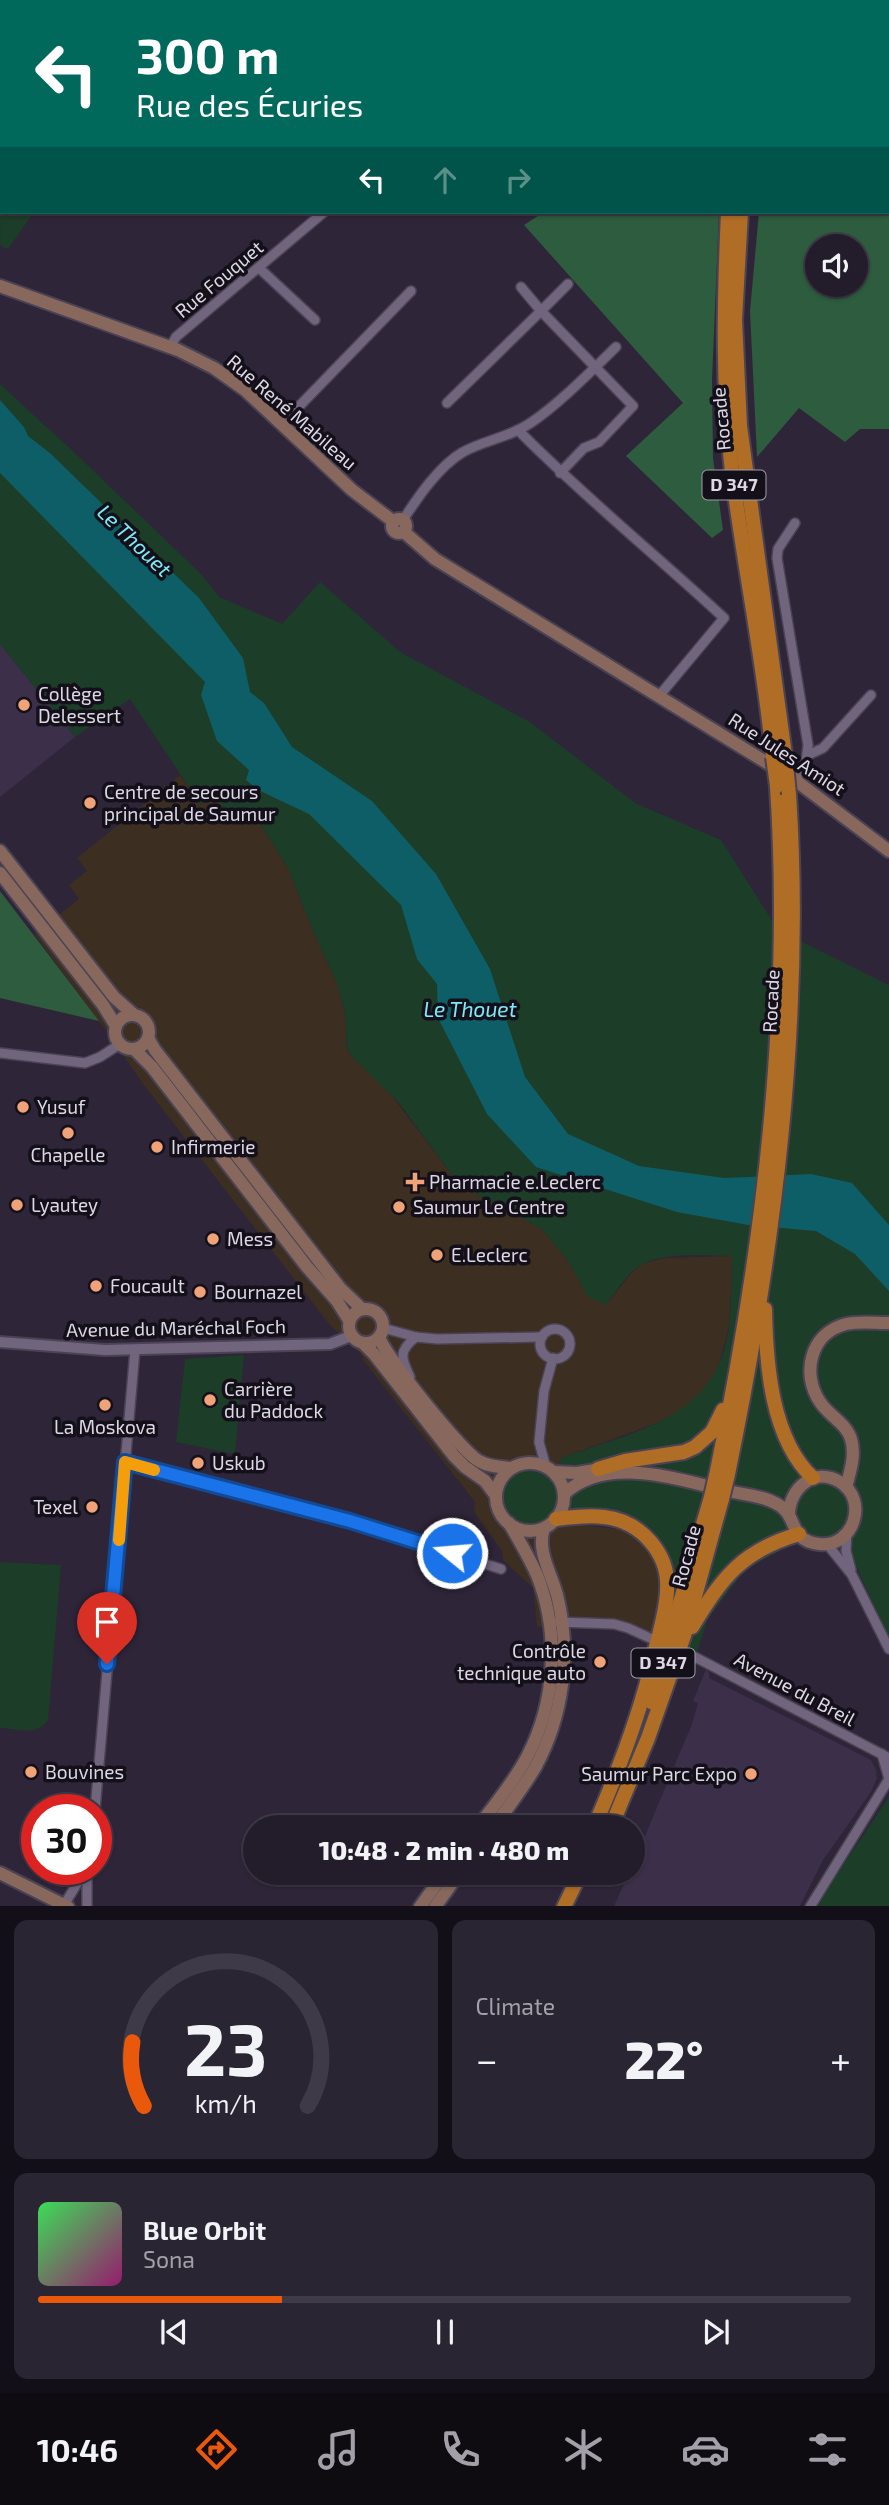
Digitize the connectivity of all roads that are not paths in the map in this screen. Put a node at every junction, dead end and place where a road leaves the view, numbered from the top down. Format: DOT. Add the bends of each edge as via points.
graph roads {
  1 [pos="322,214"];
  2 [pos="728,214"];
  3 [pos="741,214"];
  4 [pos="259,268"];
  5 [pos="568,284"];
  6 [pos="0,286"];
  7 [pos="521,287"];
  8 [pos="411,291"];
  9 [pos="541,311"];
  10 [pos="315,320"];
  11 [pos="170,347"];
  12 [pos="616,348"];
  13 [pos="595,367"];
  14 [pos="447,404"];
  15 [pos="281,425"];
  16 [pos="518,430"];
  17 [pos="560,473"];
  18 [pos="796,523"];
  19 [pos="400,525"];
  20 [pos="871,695"];
  21 [pos="659,696"];
  22 [pos="808,755"];
  23 [pos="779,756"];
  24 [pos="787,787"];
  25 [pos="0,851"];
  26 [pos="889,851"];
  27 [pos="0,873"];
  28 [pos="132,1014"];
  29 [pos="116,1026"];
  30 [pos="148,1038"];
  31 [pos="120,1044"];
  32 [pos="134,1049"];
  33 [pos="0,1053"];
  34 [pos="760,1258"];
  35 [pos="764,1274"];
  36 [pos="362,1309"];
  37 [pos="349,1320"];
  38 [pos="889,1323"];
  39 [pos="381,1333"];
  40 [pos="351,1336"];
  41 [pos="416,1337"];
  42 [pos="542,1337"];
  43 [pos="0,1342"];
  44 [pos="363,1343"];
  45 [pos="135,1350"];
  46 [pos="553,1358"];
  47 [pos="734,1390"];
  48 [pos="418,1393"];
  49 [pos="853,1452"];
  50 [pos="125,1462"];
  51 [pos="511,1468"];
  52 [pos="598,1469"];
  53 [pos="550,1470"];
  54 [pos="722,1472"];
  55 [pos="813,1478"];
  56 [pos="830,1478"];
  57 [pos="846,1487"];
  58 [pos="795,1491"];
  59 [pos="564,1494"];
  60 [pos="496,1496"];
  61 [pos="716,1498"];
  62 [pos="789,1514"];
  63 [pos="556,1519"];
  64 [pos="509,1524"];
  65 [pos="544,1528"];
  66 [pos="847,1533"];
  67 [pos="799,1534"];
  68 [pos="827,1544"];
  69 [pos="501,1569"];
  70 [pos="852,1575"];
  71 [pos="556,1623"];
  72 [pos="652,1639"];
  73 [pos="889,1649"];
  74 [pos="685,1652"];
  75 [pos="885,1756"];
  76 [pos="889,1779"];
  77 [pos="96,1794"];
  78 [pos="487,1815"];
  79 [pos="502,1815"];
  80 [pos="607,1815"];
  81 [pos="608,1815"];
  82 [pos="610,1815"];
  83 [pos="0,1872"];
  84 [pos="77,1885"];
  85 [pos="86,1885"];
  86 [pos="435,1885"];
  87 [pos="450,1885"];
  88 [pos="567,1885"];
  89 [pos="574,1885"];
  90 [pos="586,1885"];
  91 [pos="66,1906"];
  92 [pos="87,1906"];
  93 [pos="420,1906"];
  94 [pos="435,1906"];
  95 [pos="558,1906"];
  96 [pos="564,1906"];
  97 [pos="575,1906"];
  98 [pos="810,1906"];
  1 -- 4 [label="street, Rue Fouquet"];
  2 -- 23 [label="highway, D 347" via="724,321 730,449"];
  3 -- 23 [label="highway, Rocade / D 347" via="735,320 740,426"];
  4 -- 10 [label="street"];
  4 -- 11 [label="street, Rue Fouquet"];
  5 -- 9 [label="street"];
  6 -- 11 [label="main road, Rue René Mabileau"];
  7 -- 9 [label="street"];
  8 -- 15 [label="street"];
  9 -- 13 [label="street"];
  9 -- 14 [label="street"];
  11 -- 15 [label="main road, Rue René Mabileau" via="229,379"];
  12 -- 13 [label="street"];
  13 -- 16 [label="street"];
  13 -- 17 [label="street" via="633,406 599,442 584,448"];
  15 -- 19 [label="main road, Rue René Mabileau"];
  16 -- 17 [label="street"];
  16 -- 19 [label="street" via="452,460"];
  17 -- 21 [label="street" via="724,618"];
  18 -- 22 [label="street" via="777,558"];
  19 -- 21 [label="main road, Rue René Mabileau" via="435,559"];
  20 -- 22 [label="street" via="823,748"];
  21 -- 24 [label="main road, Rue Jules Amiot"];
  22 -- 24 [label="street"];
  23 -- 24 [label="highway, Rocade / D 347, bridge"];
  24 -- 26 [label="main road, Rue Jules Amiot"];
  24 -- 34 [label="highway, Rocade / D 347" via="793,922"];
  25 -- 28 [label="main road"];
  27 -- 29 [label="main road"];
  28 -- 29 [label="main road"];
  28 -- 30 [label="main road" via="147,1023"];
  29 -- 31 [label="main road"];
  30 -- 32 [label="main road"];
  30 -- 36 [label="main road" via="340,1288"];
  31 -- 32 [label="main road"];
  31 -- 33 [label="street" via="85,1063"];
  32 -- 37 [label="main road"];
  34 -- 35 [label="highway, Rocade / D 347"];
  34 -- 47 [label="highway, D 347"];
  35 -- 54 [label="highway, Rocade / D 347"];
  35 -- 55 [label="highway" via="766,1345 774,1396 795,1456"];
  36 -- 37 [label="main road"];
  36 -- 39 [label="main road" via="381,1317"];
  37 -- 40 [label="main road"];
  38 -- 49 [label="main road" via="850,1328 830,1340 815,1366 814,1390 824,1409 848,1433"];
  39 -- 41 [label="street"];
  39 -- 44 [label="main road"];
  39 -- 48 [label="main road" via="389,1356"];
  40 -- 44 [label="main road"];
  40 -- 45 [label="street, Avenue du Maréchal Foch" via="330,1344"];
  41 -- 42 [label="street"];
  41 -- 48 [label="street" via="402,1356"];
  42 -- 46 [label="street" via="542,1349"];
  42 -- 46 [label="street" via="554,1329 569,1338 566,1354"];
  43 -- 45 [label="street, Avenue du Maréchal Foch"];
  44 -- 60 [label="main road" via="459,1462 485,1480"];
  45 -- 50 [label="street"];
  46 -- 53 [label="street" via="539,1447"];
  47 -- 52 [label="highway" via="712,1432 695,1447"];
  47 -- 54 [label="highway, D 347"];
  48 -- 51 [label="main road" via="476,1460"];
  49 -- 56 [label="main road" via="844,1468"];
  49 -- 57 [label="main road"];
  50 -- 69 [label="street" via="350,1521"];
  50 -- 77 [label="street"];
  51 -- 53 [label="main road" via="528,1463"];
  51 -- 60 [label="main road"];
  52 -- 53 [label="main road" via="577,1473"];
  52 -- 58 [label="main road" via="654,1469 773,1495"];
  53 -- 59 [label="main road"];
  54 -- 61 [label="highway, Rocade / D 347, bridge"];
  55 -- 56 [label="main road"];
  55 -- 58 [label="main road"];
  56 -- 57 [label="main road"];
  57 -- 66 [label="main road" via="856,1510"];
  58 -- 62 [label="main road"];
  59 -- 62 [label="main road" via="593,1478 653,1474 762,1499"];
  59 -- 63 [label="main road"];
  60 -- 64 [label="main road" via="499,1511"];
  61 -- 74 [label="highway, Rocade / D 347"];
  61 -- 81 [label="highway, D 347" via="651,1704"];
  62 -- 67 [label="main road"];
  63 -- 65 [label="main road"];
  63 -- 80 [label="highway" via="605,1517 629,1524 655,1547 667,1575 664,1611 642,1700"];
  64 -- 65 [label="main road" via="529,1531"];
  64 -- 71 [label="main road"];
  65 -- 71 [label="main road" via="542,1553 555,1586"];
  66 -- 68 [label="main road"];
  66 -- 70 [label="street"];
  67 -- 68 [label="main road"];
  67 -- 74 [label="highway" via="764,1548 731,1570 711,1595"];
  68 -- 70 [label="street"];
  70 -- 73 [label="street"];
  71 -- 72 [label="street" via="614,1624"];
  71 -- 78 [label="main road" via="549,1695 541,1723 521,1768"];
  71 -- 79 [label="main road" via="564,1667 553,1727 537,1764"];
  74 -- 75 [label="street, Avenue du Breil"];
  74 -- 82 [label="highway, Rocade / D 347" via="632,1776"];
  75 -- 76 [label="street, Avenue du Breil"];
  76 -- 98 [label="street"];
  83 -- 91 [label="main road"];
  84 -- 91 [label="street"];
  85 -- 92 [label="street"];
  86 -- 93 [label="main road"];
  87 -- 94 [label="main road"];
  88 -- 95 [label="highway"];
  89 -- 96 [label="highway"];
  90 -- 97 [label="highway"];
}
